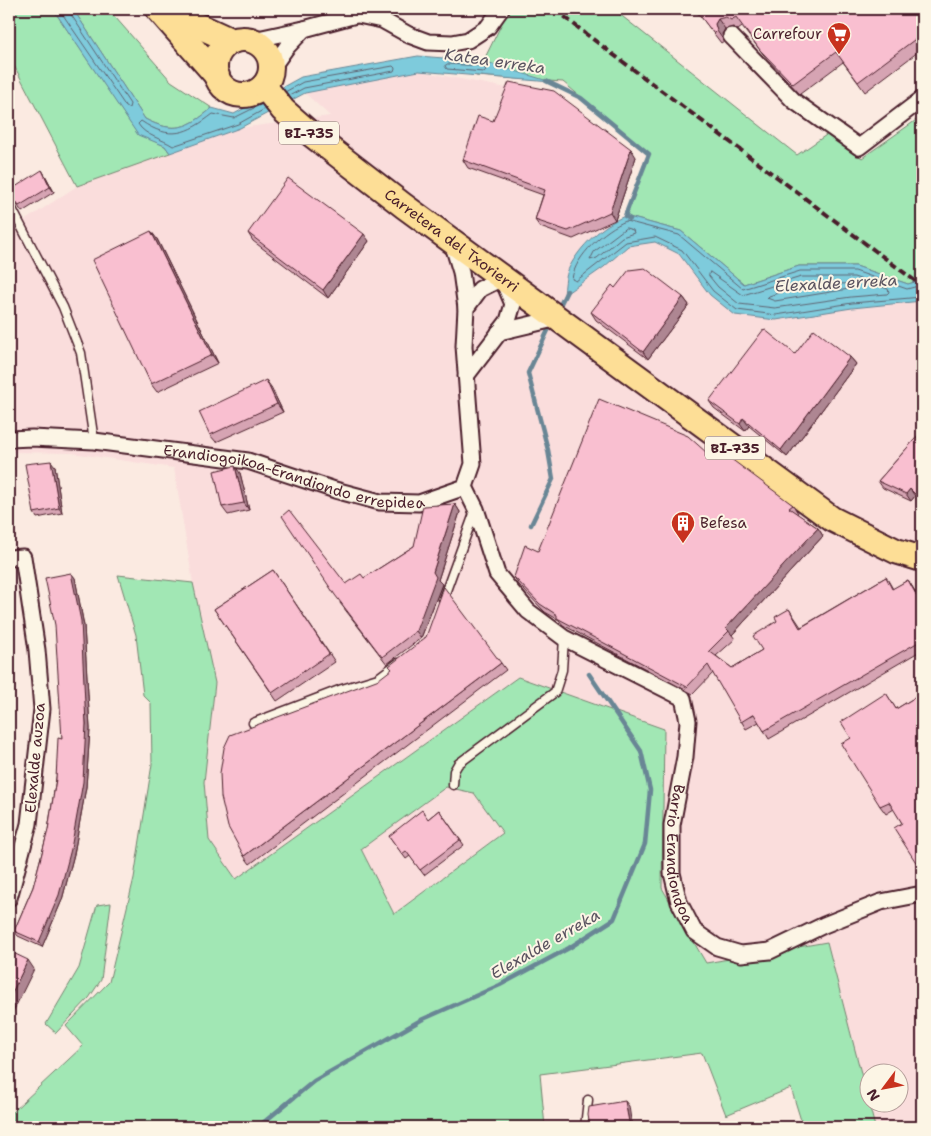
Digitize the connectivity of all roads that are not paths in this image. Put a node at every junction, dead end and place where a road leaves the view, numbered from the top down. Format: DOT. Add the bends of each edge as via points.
graph roads {
  1 [pos="158,9"];
  2 [pos="172,9"];
  3 [pos="378,9"];
  4 [pos="501,9"];
  5 [pos="358,15"];
  6 [pos="304,29"];
  7 [pos="731,36"];
  8 [pos="242,41"];
  9 [pos="217,76"];
  10 [pos="268,77"];
  11 [pos="237,94"];
  12 [pos="922,99"];
  13 [pos="353,167"];
  14 [pos="9,203"];
  15 [pos="452,240"];
  16 [pos="502,278"];
  17 [pos="466,308"];
  18 [pos="558,318"];
  19 [pos="499,332"];
  20 [pos="466,376"];
  21 [pos="9,440"];
  22 [pos="94,441"];
  23 [pos="465,487"];
  24 [pos="476,509"];
  25 [pos="16,558"];
  26 [pos="922,559"];
  27 [pos="439,612"];
  28 [pos="564,638"];
  29 [pos="402,660"];
  30 [pos="253,723"];
  31 [pos="453,785"];
  32 [pos="922,894"];
  33 [pos="9,898"];
  34 [pos="588,1100"];
  35 [pos="585,1127"];
  1 -- 9 [label="main road"];
  2 -- 8 [label="main road" via="197,25"];
  3 -- 5 [label="street"];
  4 -- 5 [label="street" via="488,27 468,40 452,43 428,42 382,20"];
  5 -- 6 [label="street"];
  6 -- 8 [label="street"];
  6 -- 10 [label="street" via="286,48"];
  7 -- 12 [label="street" via="794,102 859,147"];
  8 -- 9 [label="main road" via="220,52 215,68"];
  8 -- 10 [label="main road" via="259,43 269,54"];
  9 -- 11 [label="main road" via="221,84"];
  10 -- 11 [label="main road" via="247,94"];
  10 -- 13 [label="main road, Carretera del Txorierri / BI-735" via="283,110"];
  11 -- 13 [label="main road, Carretera del Txorierri / BI-735" via="297,135"];
  13 -- 15 [label="main road, Carretera del Txorierri / BI-735"];
  14 -- 22 [label="lane" via="63,307 81,353"];
  15 -- 16 [label="main road, Carretera del Txorierri / BI-735"];
  15 -- 17 [label="street"];
  16 -- 17 [label="street" via="480,289"];
  16 -- 18 [label="main road, Carretera del Txorierri / BI-735"];
  16 -- 19 [label="street" via="513,304 508,321"];
  17 -- 20 [label="street"];
  18 -- 19 [label="street"];
  18 -- 26 [label="main road, BI-735" via="832,519 896,551"];
  19 -- 20 [label="street"];
  20 -- 23 [label="street" via="473,464"];
  21 -- 22 [label="street, Erandiogoikoa-Erandiondo errepidea"];
  22 -- 23 [label="street, Erandiogoikoa-Erandiondo errepidea" via="248,461 380,502 419,503"];
  23 -- 24 [label="street, Barrio Erandiondoa"];
  24 -- 27 [label="lane"];
  24 -- 28 [label="street, Barrio Erandiondoa" via="497,574 528,611"];
  25 -- 33 [label="street, Elexalde auzoa" via="36,650 42,709 29,824"];
  28 -- 31 [label="lane" via="562,670 555,692 458,764"];
  28 -- 32 [label="street, Barrio Erandiondoa" via="683,698 688,721 685,757 672,825 672,873 679,902 694,931 718,947 741,954 770,951 881,902"];
  29 -- 30 [label="lane" via="378,678"];
  34 -- 35 [label="lane"];
}
